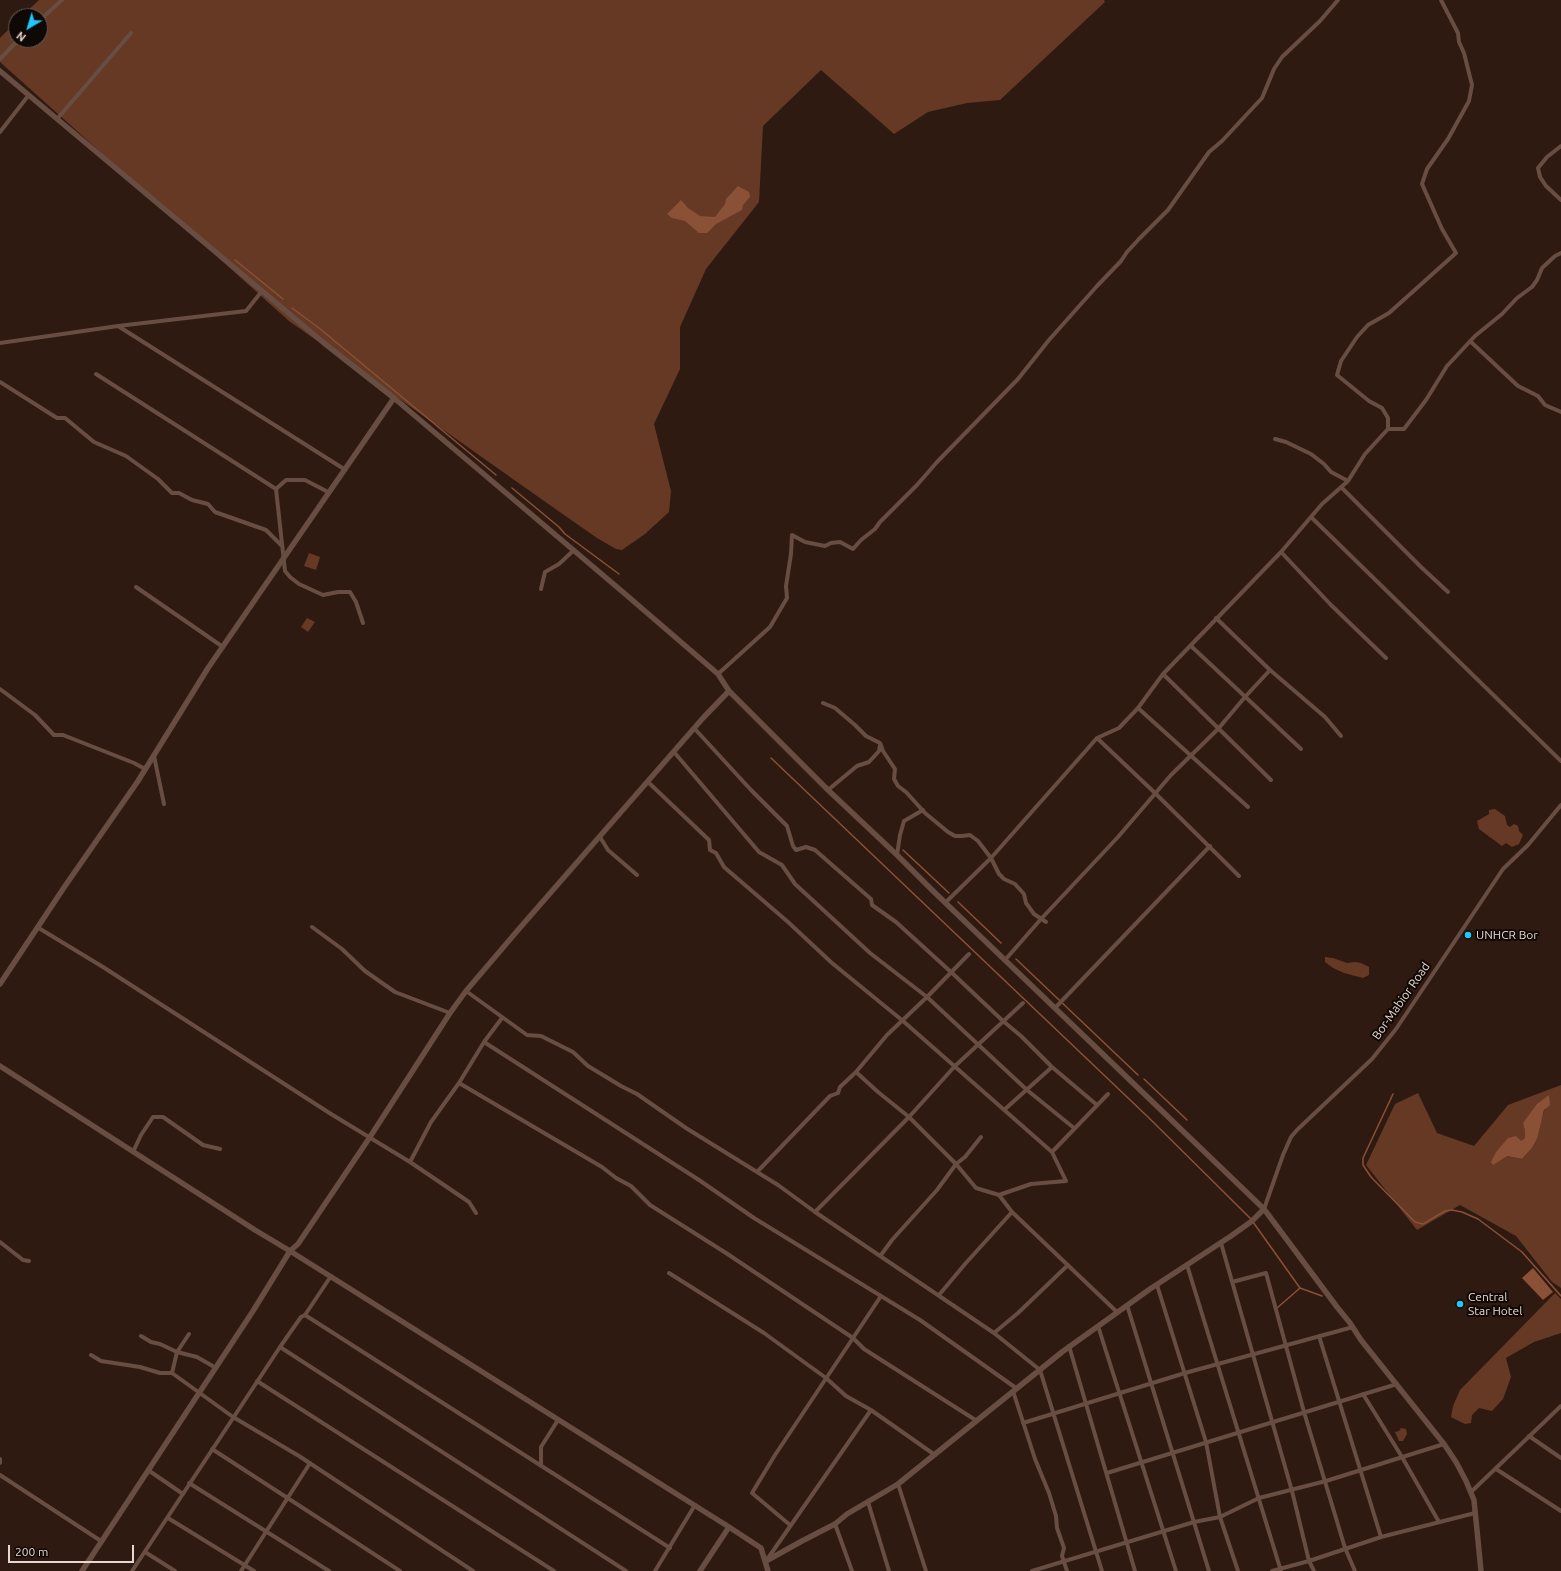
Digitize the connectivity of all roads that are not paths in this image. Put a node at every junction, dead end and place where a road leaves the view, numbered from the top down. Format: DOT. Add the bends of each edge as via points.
graph roads {
  1 [pos="62,0"];
  2 [pos="1338,0"];
  3 [pos="1441,0"];
  4 [pos="48,13"];
  5 [pos="131,34"];
  6 [pos="10,48"];
  7 [pos="0,58"];
  8 [pos="0,71"];
  9 [pos="28,96"];
  10 [pos="57,119"];
  11 [pos="0,132"];
  12 [pos="1561,146"];
  13 [pos="1561,200"];
  14 [pos="1561,253"];
  15 [pos="262,291"];
  16 [pos="118,326"];
  17 [pos="1470,340"];
  18 [pos="0,343"];
  19 [pos="96,374"];
  20 [pos="0,382"];
  21 [pos="394,398"];
  22 [pos="1561,412"];
  23 [pos="1388,429"];
  24 [pos="1275,440"];
  25 [pos="344,469"];
  26 [pos="1348,480"];
  27 [pos="1341,487"];
  28 [pos="276,489"];
  29 [pos="328,492"];
  30 [pos="1312,517"];
  31 [pos="282,546"];
  32 [pos="574,550"];
  33 [pos="1281,552"];
  34 [pos="283,558"];
  35 [pos="136,587"];
  36 [pos="541,589"];
  37 [pos="1448,592"];
  38 [pos="1216,618"];
  39 [pos="363,623"];
  40 [pos="223,646"];
  41 [pos="1191,646"];
  42 [pos="1386,658"];
  43 [pos="1270,670"];
  44 [pos="718,674"];
  45 [pos="1163,674"];
  46 [pos="0,689"];
  47 [pos="730,691"];
  48 [pos="1245,696"];
  49 [pos="823,703"];
  50 [pos="1138,708"];
  51 [pos="694,728"];
  52 [pos="1218,729"];
  53 [pos="1341,736"];
  54 [pos="1096,738"];
  55 [pos="880,743"];
  56 [pos="1301,749"];
  57 [pos="674,752"];
  58 [pos="154,756"];
  59 [pos="1190,756"];
  60 [pos="1561,761"];
  61 [pos="145,769"];
  62 [pos="1272,780"];
  63 [pos="648,782"];
  64 [pos="828,790"];
  65 [pos="1155,793"];
  66 [pos="164,804"];
  67 [pos="1561,805"];
  68 [pos="1248,807"];
  69 [pos="923,810"];
  70 [pos="600,837"];
  71 [pos="1210,846"];
  72 [pos="897,855"];
  73 [pos="991,858"];
  74 [pos="637,874"];
  75 [pos="1239,876"];
  76 [pos="945,903"];
  77 [pos="1041,919"];
  78 [pos="1046,922"];
  79 [pos="37,927"];
  80 [pos="312,927"];
  81 [pos="969,954"];
  82 [pos="1005,960"];
  83 [pos="951,972"];
  84 [pos="0,984"];
  85 [pos="466,991"];
  86 [pos="927,997"];
  87 [pos="1023,1003"];
  88 [pos="1055,1008"];
  89 [pos="450,1013"];
  90 [pos="502,1018"];
  91 [pos="903,1021"];
  92 [pos="1003,1021"];
  93 [pos="484,1042"];
  94 [pos="978,1046"];
  95 [pos="0,1066"];
  96 [pos="955,1066"];
  97 [pos="1052,1067"];
  98 [pos="856,1072"];
  99 [pos="459,1083"];
  100 [pos="1027,1090"];
  101 [pos="1108,1094"];
  102 [pos="1097,1105"];
  103 [pos="1004,1110"];
  104 [pos="909,1117"];
  105 [pos="1074,1128"];
  106 [pos="370,1137"];
  107 [pos="981,1138"];
  108 [pos="220,1149"];
  109 [pos="133,1152"];
  110 [pos="1052,1152"];
  111 [pos="410,1162"];
  112 [pos="956,1164"];
  113 [pos="757,1172"];
  114 [pos="1000,1195"];
  115 [pos="1264,1209"];
  116 [pos="815,1212"];
  117 [pos="1012,1212"];
  118 [pos="476,1213"];
  119 [pos="0,1242"];
  120 [pos="1221,1243"];
  121 [pos="290,1251"];
  122 [pos="881,1255"];
  123 [pos="29,1260"];
  124 [pos="1068,1264"];
  125 [pos="1187,1265"];
  126 [pos="669,1272"];
  127 [pos="331,1276"];
  128 [pos="1232,1282"];
  129 [pos="1157,1284"];
  130 [pos="939,1295"];
  131 [pos="880,1296"];
  132 [pos="1127,1305"];
  133 [pos="1117,1312"];
  134 [pos="305,1315"];
  135 [pos="1098,1326"];
  136 [pos="1353,1327"];
  137 [pos="994,1333"];
  138 [pos="189,1334"];
  139 [pos="141,1336"];
  140 [pos="1319,1336"];
  141 [pos="853,1338"];
  142 [pos="1286,1345"];
  143 [pos="1069,1346"];
  144 [pos="280,1347"];
  145 [pos="177,1352"];
  146 [pos="91,1354"];
  147 [pos="1253,1354"];
  148 [pos="1218,1364"];
  149 [pos="216,1368"];
  150 [pos="1040,1370"];
  151 [pos="172,1373"];
  152 [pos="1185,1373"];
  153 [pos="826,1378"];
  154 [pos="257,1381"];
  155 [pos="1151,1383"];
  156 [pos="1397,1384"];
  157 [pos="1015,1390"];
  158 [pos="200,1392"];
  159 [pos="1119,1392"];
  160 [pos="1363,1394"];
  161 [pos="1340,1401"];
  162 [pos="1086,1403"];
  163 [pos="1561,1406"];
  164 [pos="871,1410"];
  165 [pos="1304,1412"];
  166 [pos="1054,1414"];
  167 [pos="233,1417"];
  168 [pos="558,1420"];
  169 [pos="977,1421"];
  170 [pos="1272,1422"];
  171 [pos="1023,1423"];
  172 [pos="1239,1432"];
  173 [pos="1528,1436"];
  174 [pos="1206,1442"];
  175 [pos="1444,1444"];
  176 [pos="212,1449"];
  177 [pos="1172,1453"];
  178 [pos="934,1455"];
  179 [pos="1402,1457"];
  180 [pos="1561,1458"];
  181 [pos="0,1459"];
  182 [pos="1142,1462"];
  183 [pos="0,1463"];
  184 [pos="310,1463"];
  185 [pos="541,1466"];
  186 [pos="1496,1469"];
  187 [pos="148,1470"];
  188 [pos="1360,1470"];
  189 [pos="1106,1473"];
  190 [pos="0,1476"];
  191 [pos="1326,1481"];
  192 [pos="189,1482"];
  193 [pos="898,1484"];
  194 [pos="1292,1491"];
  195 [pos="1471,1492"];
  196 [pos="183,1494"];
  197 [pos="287,1498"];
  198 [pos="1259,1498"];
  199 [pos="868,1502"];
  200 [pos="696,1506"];
  201 [pos="1561,1511"];
  202 [pos="1475,1513"];
  203 [pos="1220,1516"];
  204 [pos="168,1518"];
  205 [pos="1194,1522"];
  206 [pos="1439,1522"];
  207 [pos="835,1524"];
  208 [pos="790,1525"];
  209 [pos="729,1527"];
  210 [pos="266,1531"];
  211 [pos="1163,1531"];
  212 [pos="1381,1537"];
  213 [pos="101,1541"];
  214 [pos="1127,1542"];
  215 [pos="670,1548"];
  216 [pos="1345,1548"];
  217 [pos="145,1552"];
  218 [pos="1096,1552"];
  219 [pos="1309,1561"];
  220 [pos="766,1562"];
  221 [pos="1064,1562"];
  222 [pos="245,1565"];
  223 [pos="1281,1570"];
  224 [pos="82,1571"];
  225 [pos="132,1571"];
  226 [pos="175,1571"];
  227 [pos="241,1571"];
  228 [pos="254,1571"];
  229 [pos="329,1571"];
  230 [pos="400,1571"];
  231 [pos="473,1571"];
  232 [pos="554,1571"];
  233 [pos="626,1571"];
  234 [pos="655,1571"];
  235 [pos="700,1571"];
  236 [pos="768,1571"];
  237 [pos="852,1571"];
  238 [pos="889,1571"];
  239 [pos="926,1571"];
  240 [pos="1033,1571"];
  241 [pos="1067,1571"];
  242 [pos="1102,1571"];
  243 [pos="1135,1571"];
  244 [pos="1176,1571"];
  245 [pos="1209,1571"];
  246 [pos="1238,1571"];
  247 [pos="1272,1571"];
  248 [pos="1314,1571"];
  249 [pos="1355,1571"];
  250 [pos="1481,1571"];
  1 -- 4 [label="street"];
  2 -- 44 [label="street" via="1282,57 1262,98 1209,152 1168,210 1127,252 1018,379 875,529 853,549 840,542 825,546 792,536 787,598 770,627"];
  3 -- 23 [label="street" via="1458,33 1472,85 1469,101 1448,139 1427,169 1422,184 1456,253 1389,313 1368,326 1341,361 1337,375 1369,401 1382,408 1388,418"];
  5 -- 10 [label="street"];
  6 -- 7 [label="street"];
  8 -- 9 [label="street"];
  9 -- 10 [label="street"];
  9 -- 11 [label="street"];
  10 -- 15 [label="street"];
  12 -- 13 [label="street" via="1538,168 1546,186"];
  14 -- 17 [label="street" via="1542,268 1532,287 1516,298 1502,314"];
  15 -- 16 [label="street" via="246,311"];
  15 -- 21 [label="street"];
  16 -- 18 [label="street"];
  16 -- 25 [label="street"];
  17 -- 22 [label="street" via="1518,386 1538,396 1545,405"];
  17 -- 23 [label="street" via="1447,366 1404,429"];
  19 -- 28 [label="street"];
  20 -- 31 [label="street" via="57,418 65,418 94,442 126,456 158,479 172,493 179,493 208,504 215,512 266,530"];
  21 -- 25 [label="street"];
  21 -- 32 [label="street"];
  23 -- 26 [label="street" via="1365,454"];
  24 -- 26 [label="street" via="1286,442 1311,454 1331,472"];
  25 -- 29 [label="street"];
  26 -- 27 [label="street"];
  27 -- 30 [label="street"];
  27 -- 37 [label="street"];
  28 -- 29 [label="street" via="286,480 305,480"];
  28 -- 31 [label="street"];
  29 -- 34 [label="street"];
  30 -- 33 [label="street"];
  30 -- 60 [label="street"];
  31 -- 34 [label="street"];
  32 -- 36 [label="street" via="559,564 545,572"];
  32 -- 44 [label="street"];
  33 -- 38 [label="street"];
  33 -- 42 [label="street"];
  34 -- 39 [label="street" via="287,575 306,588 323,595 350,592"];
  34 -- 40 [label="street"];
  35 -- 40 [label="street"];
  38 -- 41 [label="street"];
  38 -- 43 [label="street"];
  40 -- 58 [label="street"];
  41 -- 45 [label="street"];
  41 -- 48 [label="street"];
  43 -- 48 [label="street"];
  43 -- 53 [label="street" via="1325,717"];
  44 -- 47 [label="street"];
  45 -- 50 [label="street"];
  45 -- 52 [label="street"];
  46 -- 61 [label="street" via="35,715 54,734 63,734"];
  47 -- 51 [label="street"];
  47 -- 64 [label="street"];
  48 -- 52 [label="street"];
  48 -- 56 [label="street"];
  49 -- 55 [label="street" via="835,708 866,736"];
  50 -- 54 [label="street" via="1119,728"];
  50 -- 59 [label="street"];
  51 -- 57 [label="street"];
  51 -- 83 [label="street" via="787,826 796,850 806,847 815,850 871,899 872,905 896,922"];
  52 -- 59 [label="street"];
  52 -- 62 [label="street"];
  54 -- 65 [label="street"];
  54 -- 73 [label="street"];
  55 -- 64 [label="street" via="879,751 869,762 857,766"];
  55 -- 69 [label="street" via="895,769 894,779 898,786"];
  57 -- 63 [label="street"];
  57 -- 86 [label="street" via="759,852 782,865 795,884 870,953"];
  58 -- 61 [label="street"];
  58 -- 66 [label="street"];
  59 -- 65 [label="street"];
  59 -- 68 [label="street"];
  61 -- 79 [label="street"];
  63 -- 70 [label="street"];
  63 -- 91 [label="street" via="709,840 710,850 716,853 724,867 832,963"];
  64 -- 72 [label="street"];
  65 -- 71 [label="street"];
  65 -- 77 [label="street"];
  67 -- 115 [label="street, Bor-Mabior Road" via="1528,845 1503,869 1396,1029 1372,1059 1291,1137"];
  69 -- 72 [label="street" via="904,821"];
  69 -- 73 [label="street" via="955,836 970,834"];
  70 -- 74 [label="street" via="608,850"];
  70 -- 85 [label="street"];
  71 -- 75 [label="street"];
  71 -- 88 [label="street"];
  72 -- 76 [label="street"];
  73 -- 76 [label="street"];
  73 -- 77 [label="street" via="999,874 1015,884 1024,894 1026,903 1034,914"];
  76 -- 82 [label="street"];
  77 -- 78 [label="street"];
  77 -- 82 [label="street"];
  79 -- 84 [label="street"];
  79 -- 106 [label="street"];
  80 -- 89 [label="street" via="395,992"];
  81 -- 83 [label="street"];
  82 -- 88 [label="street"];
  83 -- 86 [label="street"];
  83 -- 92 [label="street"];
  85 -- 89 [label="street"];
  85 -- 90 [label="street"];
  86 -- 91 [label="street"];
  86 -- 94 [label="street"];
  87 -- 92 [label="street"];
  88 -- 115 [label="street"];
  89 -- 106 [label="street"];
  90 -- 93 [label="street"];
  90 -- 113 [label="street" via="527,1035 541,1036 572,1052 588,1066 637,1094"];
  91 -- 96 [label="street"];
  91 -- 98 [label="street" via="887,1035"];
  92 -- 94 [label="street"];
  92 -- 97 [label="street"];
  93 -- 99 [label="street"];
  93 -- 131 [label="street" via="754,1218"];
  94 -- 96 [label="street"];
  94 -- 100 [label="street"];
  95 -- 109 [label="street"];
  96 -- 103 [label="street"];
  96 -- 104 [label="street"];
  97 -- 100 [label="street"];
  97 -- 102 [label="street"];
  98 -- 104 [label="street"];
  98 -- 113 [label="street"];
  99 -- 111 [label="street" via="432,1122"];
  99 -- 141 [label="street" via="602,1167 631,1186 650,1205"];
  100 -- 103 [label="street"];
  100 -- 105 [label="street"];
  101 -- 102 [label="street"];
  102 -- 105 [label="street"];
  103 -- 110 [label="street"];
  104 -- 112 [label="street"];
  104 -- 116 [label="street"];
  105 -- 110 [label="street"];
  106 -- 111 [label="street"];
  106 -- 121 [label="street" via="298,1244"];
  107 -- 112 [label="street"];
  108 -- 109 [label="street" via="204,1145 162,1117 153,1117"];
  109 -- 121 [label="street"];
  110 -- 114 [label="street" via="1066,1181 1031,1184"];
  111 -- 118 [label="street" via="469,1202"];
  112 -- 114 [label="street" via="976,1188"];
  112 -- 122 [label="street"];
  113 -- 116 [label="street"];
  114 -- 117 [label="street"];
  115 -- 120 [label="street"];
  115 -- 136 [label="street"];
  116 -- 122 [label="street"];
  117 -- 124 [label="street"];
  117 -- 130 [label="street"];
  119 -- 123 [label="street" via="22,1260"];
  120 -- 125 [label="street"];
  120 -- 128 [label="street"];
  121 -- 127 [label="street"];
  121 -- 149 [label="street"];
  122 -- 130 [label="street"];
  124 -- 133 [label="street"];
  124 -- 137 [label="street"];
  125 -- 129 [label="street"];
  125 -- 148 [label="street"];
  126 -- 153 [label="street"];
  127 -- 134 [label="street"];
  127 -- 168 [label="street"];
  128 -- 142 [label="street" via="1266,1273"];
  128 -- 147 [label="street"];
  129 -- 132 [label="street"];
  129 -- 152 [label="street"];
  130 -- 137 [label="street"];
  131 -- 141 [label="street"];
  131 -- 157 [label="street" via="920,1320"];
  132 -- 133 [label="street"];
  132 -- 155 [label="street"];
  133 -- 135 [label="street"];
  134 -- 144 [label="street"];
  134 -- 185 [label="street"];
  135 -- 143 [label="street"];
  135 -- 159 [label="street"];
  136 -- 140 [label="street"];
  136 -- 156 [label="street"];
  137 -- 150 [label="street"];
  138 -- 145 [label="street"];
  139 -- 145 [label="street"];
  140 -- 142 [label="street"];
  140 -- 161 [label="street"];
  141 -- 153 [label="street"];
  141 -- 169 [label="street" via="864,1349"];
  142 -- 147 [label="street"];
  142 -- 165 [label="street"];
  143 -- 150 [label="street"];
  143 -- 162 [label="street"];
  144 -- 154 [label="street"];
  144 -- 233 [label="street"];
  145 -- 149 [label="street" via="197,1357"];
  145 -- 151 [label="street"];
  146 -- 151 [label="street" via="101,1361"];
  147 -- 148 [label="street"];
  147 -- 170 [label="street"];
  148 -- 152 [label="street"];
  148 -- 172 [label="street"];
  149 -- 158 [label="street"];
  150 -- 157 [label="street"];
  150 -- 166 [label="street"];
  151 -- 158 [label="street"];
  152 -- 155 [label="street"];
  152 -- 174 [label="street"];
  153 -- 164 [label="street" via="846,1396"];
  153 -- 208 [label="street" via="774,1455 752,1493"];
  154 -- 167 [label="street"];
  154 -- 232 [label="street"];
  155 -- 159 [label="street"];
  155 -- 177 [label="street"];
  156 -- 160 [label="street"];
  156 -- 175 [label="street"];
  157 -- 169 [label="street"];
  157 -- 171 [label="street"];
  158 -- 167 [label="street"];
  158 -- 187 [label="street"];
  159 -- 162 [label="street"];
  159 -- 182 [label="street"];
  160 -- 161 [label="street"];
  160 -- 179 [label="street"];
  161 -- 165 [label="street"];
  161 -- 188 [label="street"];
  162 -- 166 [label="street"];
  162 -- 189 [label="street"];
  163 -- 173 [label="street"];
  164 -- 178 [label="street"];
  164 -- 208 [label="street"];
  165 -- 170 [label="street"];
  165 -- 191 [label="street"];
  166 -- 171 [label="street"];
  166 -- 218 [label="street"];
  167 -- 176 [label="street"];
  167 -- 184 [label="street"];
  168 -- 185 [label="street" via="540,1447"];
  168 -- 200 [label="street"];
  169 -- 178 [label="street"];
  170 -- 172 [label="street"];
  170 -- 194 [label="street"];
  171 -- 221 [label="street" via="1056,1516 1064,1548"];
  172 -- 174 [label="street"];
  172 -- 198 [label="street"];
  173 -- 180 [label="street"];
  173 -- 186 [label="street"];
  174 -- 177 [label="street"];
  174 -- 203 [label="street"];
  175 -- 179 [label="street"];
  175 -- 195 [label="street"];
  176 -- 192 [label="street"];
  176 -- 197 [label="street"];
  177 -- 182 [label="street"];
  177 -- 205 [label="street"];
  178 -- 193 [label="street"];
  179 -- 188 [label="street"];
  179 -- 206 [label="street"];
  181 -- 183 [label="street"];
  182 -- 189 [label="street"];
  182 -- 211 [label="street"];
  184 -- 197 [label="street"];
  184 -- 231 [label="street"];
  185 -- 215 [label="street"];
  186 -- 195 [label="street"];
  186 -- 201 [label="street"];
  187 -- 196 [label="street"];
  187 -- 213 [label="street"];
  188 -- 191 [label="street"];
  188 -- 212 [label="street"];
  189 -- 214 [label="street"];
  190 -- 213 [label="street"];
  191 -- 194 [label="street"];
  191 -- 216 [label="street"];
  192 -- 196 [label="street"];
  192 -- 210 [label="street"];
  193 -- 199 [label="street"];
  193 -- 239 [label="street"];
  194 -- 198 [label="street"];
  194 -- 219 [label="street"];
  195 -- 202 [label="street"];
  196 -- 204 [label="street"];
  197 -- 210 [label="street"];
  197 -- 230 [label="street"];
  198 -- 203 [label="street"];
  198 -- 223 [label="street"];
  199 -- 207 [label="street"];
  199 -- 238 [label="street"];
  200 -- 209 [label="street"];
  200 -- 215 [label="street"];
  202 -- 206 [label="street"];
  202 -- 250 [label="street"];
  203 -- 205 [label="street"];
  203 -- 246 [label="street"];
  204 -- 217 [label="street"];
  204 -- 222 [label="street"];
  205 -- 211 [label="street"];
  205 -- 245 [label="street"];
  206 -- 212 [label="street"];
  207 -- 220 [label="street"];
  207 -- 237 [label="street"];
  208 -- 220 [label="street"];
  209 -- 220 [label="street" via="761,1548"];
  209 -- 235 [label="street"];
  210 -- 222 [label="street"];
  210 -- 229 [label="street"];
  211 -- 214 [label="street"];
  211 -- 244 [label="street"];
  212 -- 216 [label="street"];
  213 -- 224 [label="street"];
  214 -- 218 [label="street"];
  214 -- 243 [label="street"];
  215 -- 234 [label="street"];
  216 -- 219 [label="street"];
  216 -- 249 [label="street"];
  217 -- 225 [label="street"];
  217 -- 226 [label="street"];
  218 -- 221 [label="street"];
  218 -- 242 [label="street"];
  219 -- 223 [label="street"];
  219 -- 248 [label="street"];
  220 -- 236 [label="street"];
  221 -- 240 [label="street"];
  221 -- 241 [label="street"];
  222 -- 227 [label="street"];
  222 -- 228 [label="street"];
  223 -- 247 [label="street"];
}
